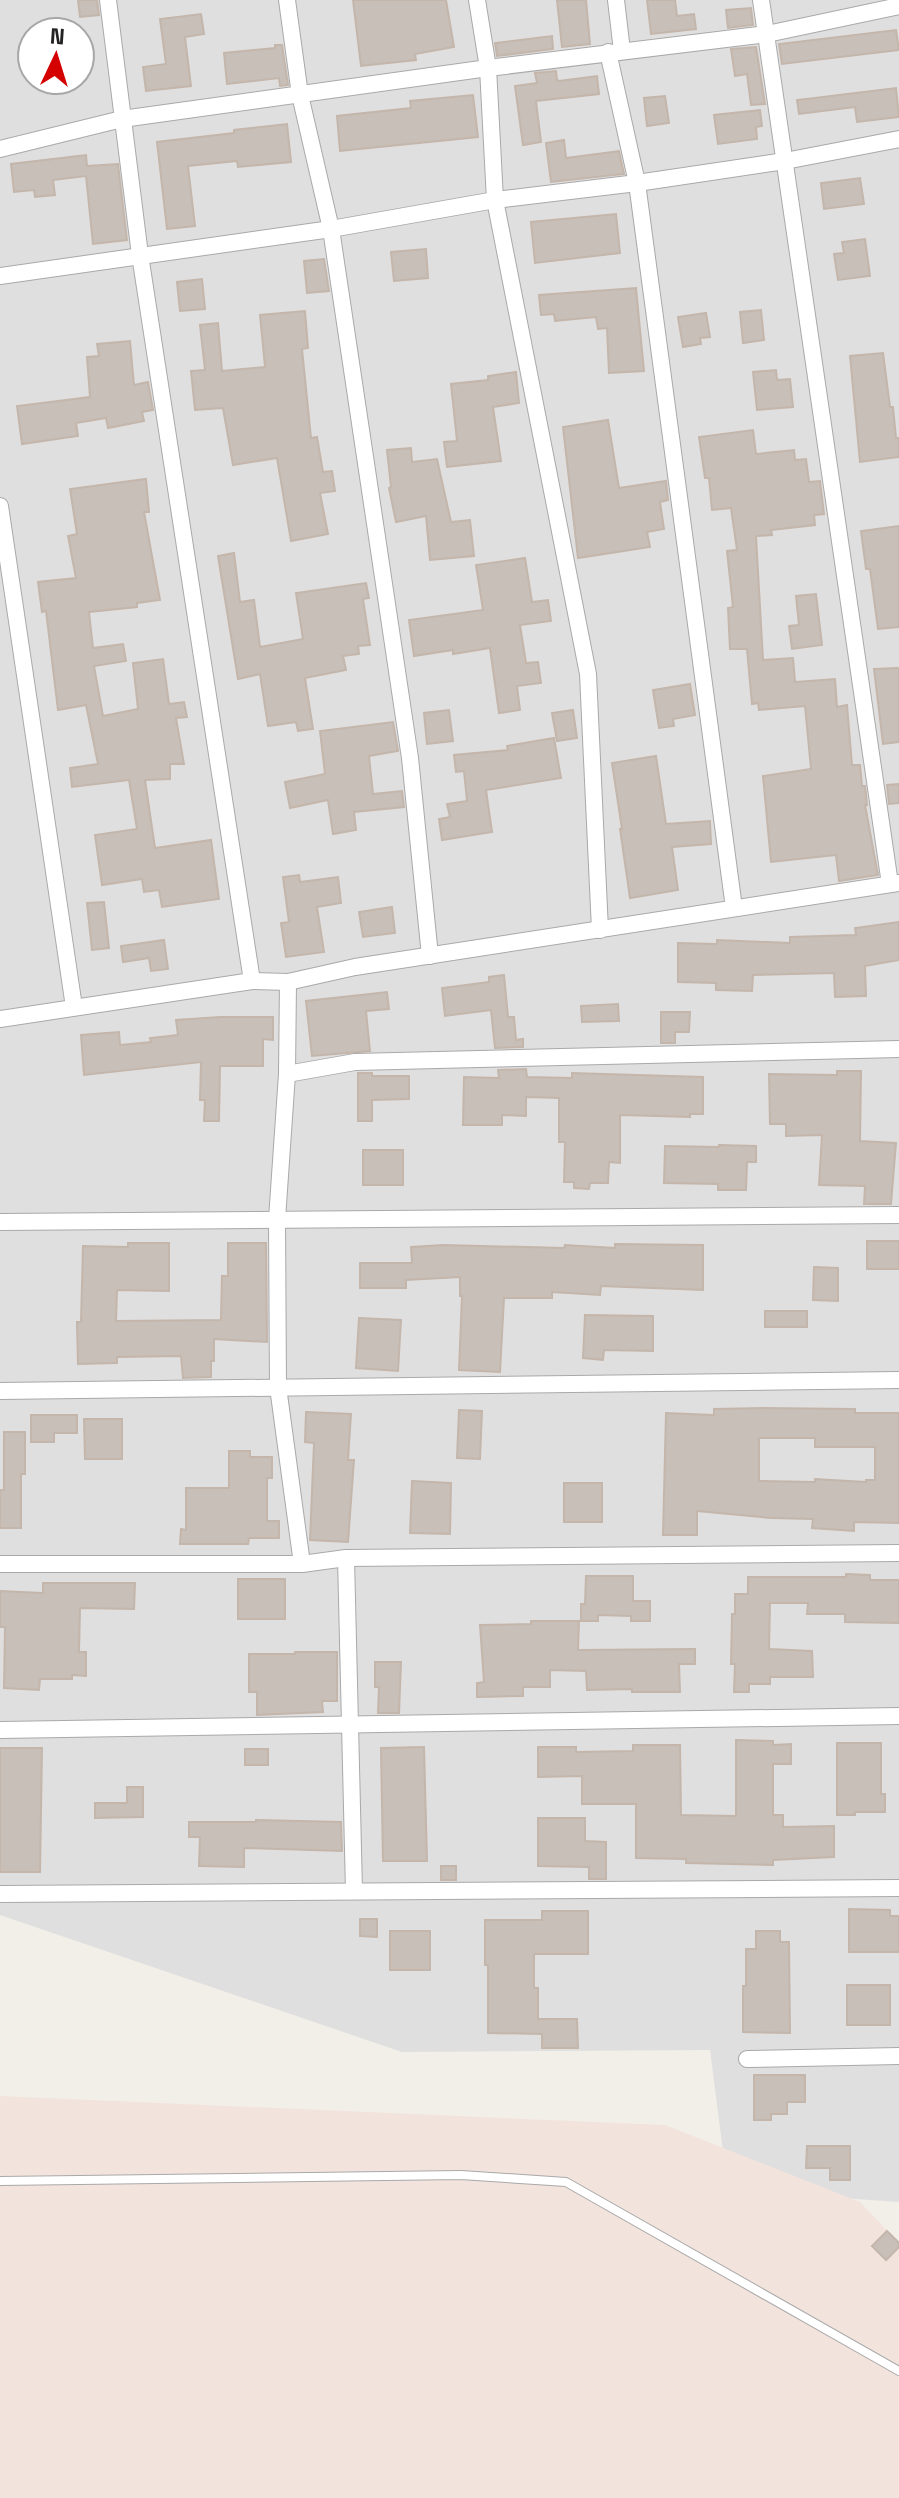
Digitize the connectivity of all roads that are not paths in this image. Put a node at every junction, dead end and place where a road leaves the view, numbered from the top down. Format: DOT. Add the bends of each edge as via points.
graph roads {
  1 [pos="108,0"];
  2 [pos="287,0"];
  3 [pos="477,0"];
  4 [pos="616,0"];
  5 [pos="761,0"];
  6 [pos="899,3"];
  7 [pos="767,34"];
  8 [pos="615,52"];
  9 [pos="488,68"];
  10 [pos="300,95"];
  11 [pos="122,119"];
  12 [pos="899,139"];
  13 [pos="0,149"];
  14 [pos="785,161"];
  15 [pos="637,183"];
  16 [pos="495,200"];
  17 [pos="331,229"];
  18 [pos="140,255"];
  19 [pos="0,276"];
  20 [pos="0,506"];
  21 [pos="894,883"];
  22 [pos="734,908"];
  23 [pos="600,930"];
  24 [pos="430,956"];
  25 [pos="252,981"];
  26 [pos="288,982"];
  27 [pos="74,1007"];
  28 [pos="0,1019"];
  29 [pos="899,1049"];
  30 [pos="287,1074"];
  31 [pos="899,1215"];
  32 [pos="277,1219"];
  33 [pos="0,1222"];
  34 [pos="899,1380"];
  35 [pos="278,1387"];
  36 [pos="0,1391"];
  37 [pos="899,1553"];
  38 [pos="346,1558"];
  39 [pos="0,1564"];
  40 [pos="302,1564"];
  41 [pos="899,1716"];
  42 [pos="350,1725"];
  43 [pos="0,1730"];
  44 [pos="899,1888"];
  45 [pos="354,1891"];
  46 [pos="0,1894"];
  47 [pos="899,2056"];
  48 [pos="747,2059"];
  49 [pos="0,2181"];
  50 [pos="899,2371"];
  1 -- 11 [label="street"];
  2 -- 10 [label="street"];
  3 -- 9 [label="street"];
  4 -- 8 [label="street"];
  5 -- 7 [label="street"];
  6 -- 7 [label="street"];
  7 -- 8 [label="street"];
  7 -- 14 [label="street"];
  8 -- 9 [label="street"];
  8 -- 15 [label="street"];
  9 -- 10 [label="street"];
  9 -- 16 [label="street"];
  10 -- 11 [label="street"];
  10 -- 17 [label="street"];
  11 -- 13 [label="street"];
  11 -- 18 [label="street"];
  12 -- 14 [label="street"];
  14 -- 15 [label="street"];
  14 -- 21 [label="street"];
  15 -- 16 [label="street"];
  15 -- 22 [label="street"];
  16 -- 17 [label="street"];
  16 -- 23 [label="street" via="588,674"];
  17 -- 18 [label="street"];
  17 -- 24 [label="street" via="410,758"];
  18 -- 19 [label="street"];
  18 -- 25 [label="street"];
  20 -- 27 [label="street"];
  21 -- 22 [label="street"];
  22 -- 23 [label="street"];
  23 -- 24 [label="street"];
  24 -- 26 [label="street"];
  25 -- 26 [label="street"];
  25 -- 27 [label="street"];
  26 -- 30 [label="street"];
  27 -- 28 [label="street"];
  29 -- 30 [label="street" via="355,1062"];
  30 -- 32 [label="street"];
  31 -- 32 [label="street"];
  32 -- 33 [label="street"];
  32 -- 35 [label="street"];
  34 -- 35 [label="street"];
  35 -- 36 [label="street"];
  35 -- 40 [label="street"];
  37 -- 38 [label="street"];
  38 -- 40 [label="street"];
  38 -- 42 [label="street"];
  39 -- 40 [label="street"];
  41 -- 42 [label="street"];
  42 -- 43 [label="street"];
  42 -- 45 [label="street"];
  44 -- 45 [label="street"];
  45 -- 46 [label="street"];
  47 -- 48 [label="street"];
  49 -- 50 [label="lane" via="461,2175 566,2182"];
}
